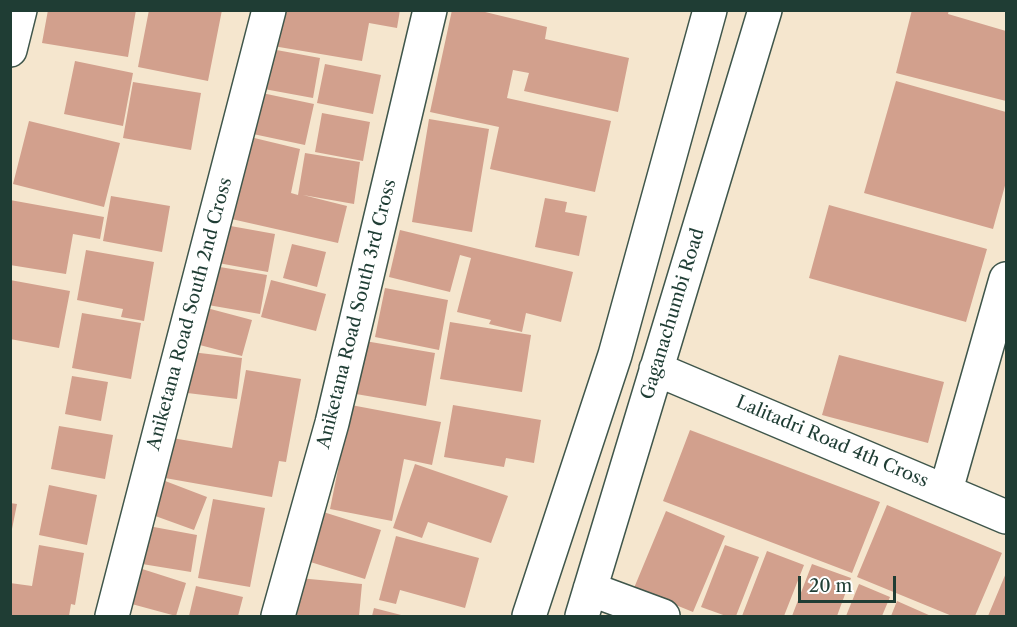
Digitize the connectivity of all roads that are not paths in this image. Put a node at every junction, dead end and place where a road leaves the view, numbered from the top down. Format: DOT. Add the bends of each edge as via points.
graph roads {
  1 [pos="20,10"];
  2 [pos="269,10"];
  3 [pos="430,10"];
  4 [pos="710,10"];
  5 [pos="765,10"];
  6 [pos="10,50"];
  7 [pos="1006,279"];
  8 [pos="656,369"];
  9 [pos="946,490"];
  10 [pos="1006,517"];
  11 [pos="586,603"];
  12 [pos="112,616"];
  13 [pos="278,616"];
  14 [pos="529,616"];
  15 [pos="663,616"];
  1 -- 6 [label="street"];
  2 -- 12 [label="street, Aniketana Road South 2nd Cross"];
  3 -- 13 [label="street, Aniketana Road South 3rd Cross" via="332,423"];
  4 -- 14 [label="street" via="615,355"];
  5 -- 8 [label="street, Gaganachumbi Road"];
  7 -- 9 [label="street"];
  8 -- 9 [label="street, Lalitadri Road 4th Cross"];
  8 -- 11 [label="street, Gaganachumbi Road"];
  9 -- 10 [label="street, Lalitadri Road 4th Cross"];
  11 -- 15 [label="street"];
}
